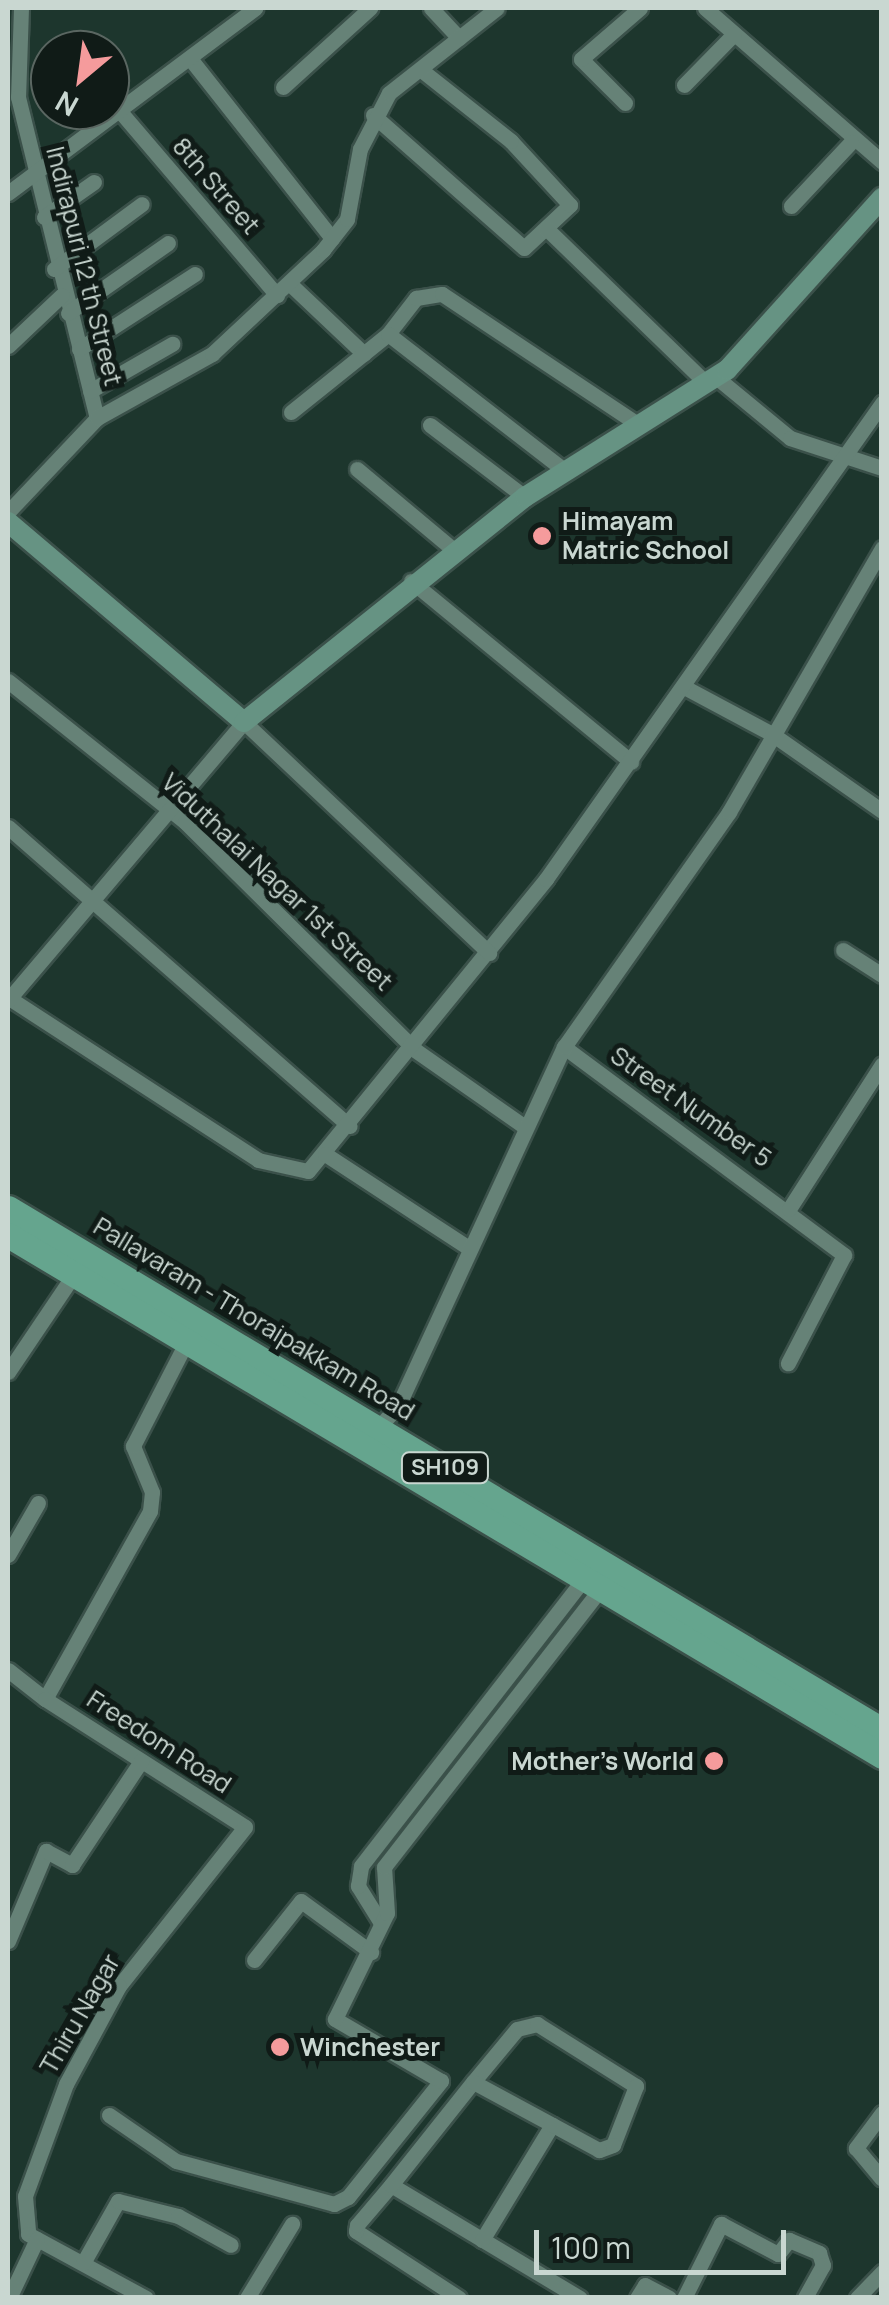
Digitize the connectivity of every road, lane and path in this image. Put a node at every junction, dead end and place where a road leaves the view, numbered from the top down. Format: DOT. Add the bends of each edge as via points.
graph roads {
  1 [pos="21,8"];
  2 [pos="255,8"];
  3 [pos="370,8"];
  4 [pos="431,8"];
  5 [pos="497,8"];
  6 [pos="640,8"];
  7 [pos="705,8"];
  8 [pos="734,34"];
  9 [pos="459,38"];
  10 [pos="192,61"];
  11 [pos="422,70"];
  12 [pos="684,85"];
  13 [pos="283,87"];
  14 [pos="130,101"];
  15 [pos="625,103"];
  16 [pos="373,115"];
  17 [pos="130,122"];
  18 [pos="90,130"];
  19 [pos="851,142"];
  20 [pos="882,162"];
  21 [pos="34,171"];
  22 [pos="94,182"];
  23 [pos="8,193"];
  24 [pos="882,198"];
  25 [pos="142,204"];
  26 [pos="791,206"];
  27 [pos="44,218"];
  28 [pos="546,228"];
  29 [pos="332,238"];
  30 [pos="168,242"];
  31 [pos="54,269"];
  32 [pos="195,274"];
  33 [pos="283,289"];
  34 [pos="62,295"];
  35 [pos="68,313"];
  36 [pos="388,334"];
  37 [pos="172,344"];
  38 [pos="8,346"];
  39 [pos="79,349"];
  40 [pos="364,354"];
  41 [pos="711,380"];
  42 [pos="90,391"];
  43 [pos="882,403"];
  44 [pos="290,412"];
  45 [pos="96,418"];
  46 [pos="639,425"];
  47 [pos="430,426"];
  48 [pos="836,457"];
  49 [pos="882,468"];
  50 [pos="357,469"];
  51 [pos="565,471"];
  52 [pos="525,497"];
  53 [pos="8,512"];
  54 [pos="8,522"];
  55 [pos="882,548"];
  56 [pos="455,551"];
  57 [pos="412,581"];
  58 [pos="8,681"];
  59 [pos="684,688"];
  60 [pos="244,722"];
  61 [pos="772,734"];
  62 [pos="631,762"];
  63 [pos="169,809"];
  64 [pos="882,811"];
  65 [pos="8,827"];
  66 [pos="89,895"];
  67 [pos="843,950"];
  68 [pos="489,953"];
  69 [pos="882,976"];
  70 [pos="9,994"];
  71 [pos="564,1047"];
  72 [pos="415,1050"];
  73 [pos="882,1064"];
  74 [pos="522,1124"];
  75 [pos="349,1126"];
  76 [pos="325,1154"];
  77 [pos="8,1208"];
  78 [pos="788,1208"];
  79 [pos="8,1235"];
  80 [pos="467,1246"];
  81 [pos="74,1274"];
  82 [pos="187,1341"];
  83 [pos="788,1363"];
  84 [pos="8,1372"];
  85 [pos="344,1421"];
  86 [pos="378,1428"];
  87 [pos="38,1502"];
  88 [pos="8,1555"];
  89 [pos="590,1586"];
  90 [pos="8,1670"];
  91 [pos="45,1699"];
  92 [pos="882,1730"];
  93 [pos="882,1756"];
  94 [pos="141,1761"];
  95 [pos="245,1827"];
  96 [pos="381,1922"];
  97 [pos="8,1941"];
  98 [pos="371,1952"];
  99 [pos="254,1960"];
  100 [pos="473,2082"];
  101 [pos="882,2113"];
  102 [pos="108,2115"];
  103 [pos="552,2125"];
  104 [pos="882,2179"];
  105 [pos="391,2185"];
  106 [pos="8,2188"];
  107 [pos="25,2196"];
  108 [pos="292,2224"];
  109 [pos="37,2239"];
  110 [pos="482,2240"];
  111 [pos="232,2246"];
  112 [pos="83,2264"];
  113 [pos="882,2272"];
  114 [pos="860,2292"];
  115 [pos="690,2295"];
  116 [pos="10,2296"];
  117 [pos="146,2298"];
  118 [pos="247,2298"];
  119 [pos="458,2298"];
  120 [pos="580,2298"];
  121 [pos="636,2298"];
  122 [pos="669,2298"];
  123 [pos="804,2298"];
  1 -- 21 [label="street, Indirapuri 12 th Street" via="18,97"];
  2 -- 10 [label="street"];
  3 -- 13 [label="street"];
  4 -- 9 [label="street"];
  5 -- 9 [label="street"];
  6 -- 15 [label="street" via="581,59"];
  7 -- 8 [label="street"];
  8 -- 12 [label="street"];
  8 -- 19 [label="street"];
  9 -- 11 [label="street"];
  10 -- 14 [label="street"];
  10 -- 29 [label="street"];
  11 -- 16 [label="street"];
  11 -- 28 [label="street" via="511,141 570,205"];
  16 -- 28 [label="street" via="524,248"];
  16 -- 29 [label="street" via="347,219"];
  17 -- 33 [label="street, 8th Street"];
  18 -- 21 [label="street"];
  19 -- 20 [label="street"];
  19 -- 26 [label="street"];
  21 -- 23 [label="street"];
  21 -- 27 [label="street, Indirapuri 12 th Street"];
  22 -- 27 [label="street"];
  24 -- 41 [label="street"];
  25 -- 31 [label="street"];
  27 -- 31 [label="street, Indirapuri 12 th Street"];
  28 -- 41 [label="street"];
  29 -- 33 [label="street"];
  30 -- 35 [label="street"];
  31 -- 34 [label="street, Indirapuri 12 th Street"];
  32 -- 39 [label="street"];
  33 -- 40 [label="street, 8th Street"];
  33 -- 45 [label="street" via="212,354"];
  34 -- 35 [label="street, Indirapuri 12 th Street"];
  34 -- 38 [label="street"];
  35 -- 39 [label="street, Indirapuri 12 th Street"];
  36 -- 40 [label="street"];
  36 -- 46 [label="street" via="416,298 442,294"];
  36 -- 51 [label="street"];
  37 -- 42 [label="street"];
  39 -- 42 [label="street, Indirapuri 12 th Street"];
  40 -- 44 [label="street"];
  41 -- 46 [label="street"];
  41 -- 48 [label="street" via="790,438"];
  42 -- 45 [label="street, Indirapuri 12 th Street"];
  43 -- 48 [label="street"];
  45 -- 53 [label="street"];
  46 -- 51 [label="street"];
  47 -- 52 [label="street"];
  48 -- 49 [label="street"];
  48 -- 59 [label="street"];
  50 -- 56 [label="street"];
  51 -- 52 [label="street"];
  52 -- 56 [label="street"];
  54 -- 60 [label="street"];
  55 -- 61 [label="street"];
  56 -- 57 [label="street"];
  57 -- 60 [label="street"];
  57 -- 62 [label="street"];
  58 -- 63 [label="street, Viduthalai Nagar 1st Street"];
  59 -- 61 [label="street"];
  59 -- 62 [label="street"];
  60 -- 63 [label="street"];
  60 -- 68 [label="street"];
  61 -- 64 [label="street"];
  61 -- 71 [label="street" via="730,812"];
  62 -- 68 [label="street"];
  63 -- 66 [label="street"];
  63 -- 72 [label="street, Viduthalai Nagar 1st Street"];
  65 -- 66 [label="street"];
  66 -- 70 [label="street"];
  66 -- 75 [label="street"];
  67 -- 69 [label="street"];
  68 -- 72 [label="street"];
  70 -- 76 [label="street" via="258,1160 299,1175"];
  71 -- 74 [label="street"];
  71 -- 78 [label="street, Street Number 5"];
  72 -- 74 [label="street, Viduthalai Nagar 1st Street"];
  72 -- 75 [label="street"];
  73 -- 78 [label="street"];
  74 -- 80 [label="street"];
  75 -- 76 [label="street"];
  76 -- 80 [label="street"];
  77 -- 85 [label="main road, Pallavaram - Thoraipakkam Road / SH109"];
  78 -- 83 [label="street, Street Number 5" via="844,1255"];
  79 -- 81 [label="main road, Pallavaram - Thoraipakkam Road / SH109"];
  80 -- 86 [label="street" via="398,1406"];
  81 -- 82 [label="main road, Pallavaram - Thoraipakkam Road / SH109"];
  81 -- 84 [label="street"];
  82 -- 85 [label="main road, Pallavaram - Thoraipakkam Road / SH109"];
  82 -- 91 [label="street" via="133,1446 154,1502"];
  85 -- 86 [label="main road, Pallavaram - Thoraipakkam Road / SH109"];
  85 -- 89 [label="main road, Pallavaram - Thoraipakkam Road / SH109"];
  86 -- 92 [label="main road, Pallavaram - Thoraipakkam Road / SH109"];
  87 -- 88 [label="street"];
  89 -- 93 [label="main road, Pallavaram - Thoraipakkam Road / SH109"];
  89 -- 96 [label="street" via="388,1860"];
  89 -- 96 [label="street" via="361,1866 358,1886"];
  90 -- 91 [label="street, Freedom Road"];
  91 -- 94 [label="street, Freedom Road"];
  94 -- 95 [label="street, Freedom Road"];
  94 -- 97 [label="street" via="80,1858 72,1865 46,1851"];
  95 -- 107 [label="street, Thiru Nagar" via="119,1986 66,2084"];
  96 -- 98 [label="street"];
  98 -- 99 [label="street" via="301,1901"];
  98 -- 102 [label="street" via="335,2020 440,2081 342,2202 176,2161"];
  100 -- 103 [label="street"];
  100 -- 103 [label="street" via="525,2022 636,2086 607,2149"];
  100 -- 105 [label="street"];
  101 -- 104 [label="street" via="856,2148"];
  103 -- 110 [label="street"];
  105 -- 110 [label="street"];
  105 -- 119 [label="street" via="356,2236"];
  106 -- 107 [label="street"];
  107 -- 109 [label="street" via="20,2222"];
  108 -- 118 [label="street"];
  109 -- 112 [label="street"];
  109 -- 116 [label="street"];
  110 -- 120 [label="street"];
  111 -- 112 [label="street" via="178,2216 118,2201"];
  112 -- 117 [label="street"];
  113 -- 114 [label="street"];
  115 -- 123 [label="street" via="721,2224 778,2254 789,2240 819,2252 823,2265"];
  121 -- 122 [label="street" via="646,2286"];
}
